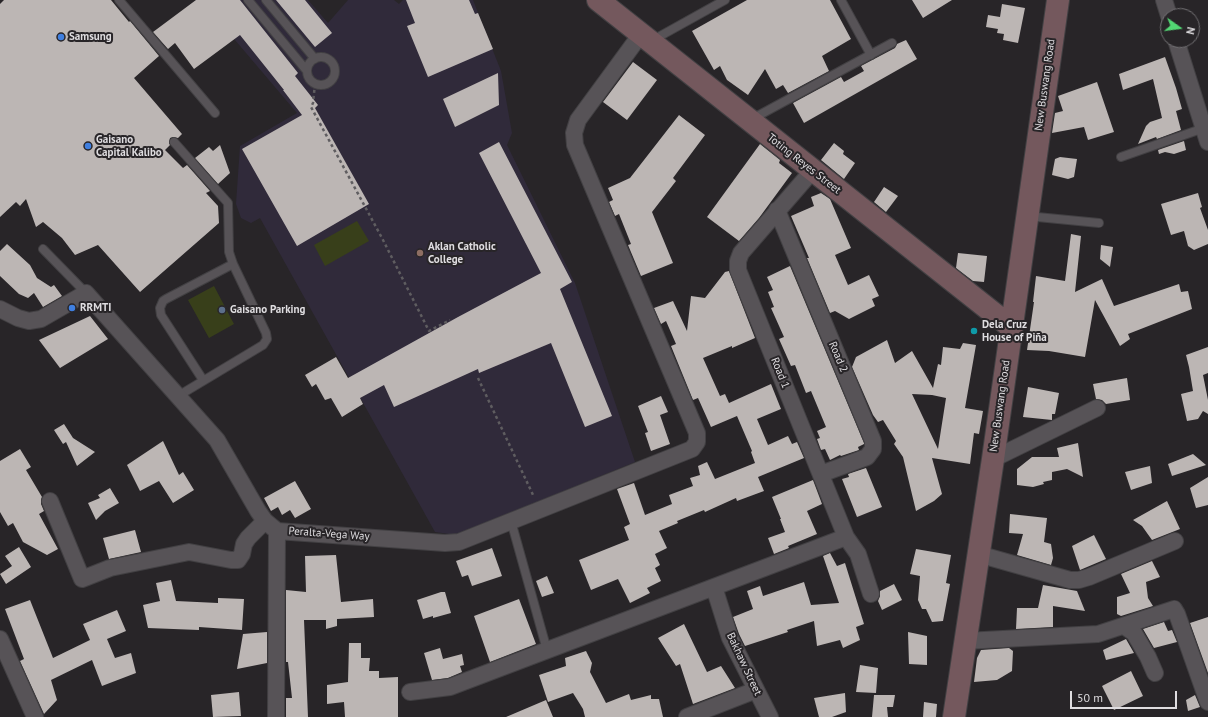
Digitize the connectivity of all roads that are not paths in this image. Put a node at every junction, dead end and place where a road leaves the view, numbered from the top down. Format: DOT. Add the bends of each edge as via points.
graph roads {
  1 [pos="119,0"];
  2 [pos="248,0"];
  3 [pos="266,0"];
  4 [pos="598,0"];
  5 [pos="725,0"];
  6 [pos="841,0"];
  7 [pos="1058,0"];
  8 [pos="645,38"];
  9 [pos="892,43"];
  10 [pos="1179,48"];
  11 [pos="871,55"];
  12 [pos="315,59"];
  13 [pos="307,71"];
  14 [pos="215,113"];
  15 [pos="750,120"];
  16 [pos="1206,135"];
  17 [pos="174,142"];
  18 [pos="1121,157"];
  19 [pos="813,170"];
  20 [pos="777,210"];
  21 [pos="1027,216"];
  22 [pos="1099,223"];
  23 [pos="43,249"];
  24 [pos="233,264"];
  25 [pos="86,294"];
  26 [pos="0,309"];
  27 [pos="1011,327"];
  28 [pos="203,380"];
  29 [pos="178,396"];
  30 [pos="1097,408"];
  31 [pos="992,459"];
  32 [pos="821,474"];
  33 [pos="50,501"];
  34 [pos="511,521"];
  35 [pos="271,526"];
  36 [pos="846,537"];
  37 [pos="1175,541"];
  38 [pos="978,554"];
  39 [pos="714,587"];
  40 [pos="871,594"];
  41 [pos="1124,626"];
  42 [pos="0,639"];
  43 [pos="965,641"];
  44 [pos="547,650"];
  45 [pos="1155,673"];
  46 [pos="756,690"];
  47 [pos="410,692"];
  48 [pos="1208,702"];
  49 [pos="35,717"];
  50 [pos="276,717"];
  51 [pos="687,717"];
  52 [pos="770,717"];
  53 [pos="954,717"];
  1 -- 14 [label="lane"];
  2 -- 13 [label="lane"];
  3 -- 12 [label="lane"];
  4 -- 8 [label="street, Toting Reyes Street"];
  5 -- 8 [label="lane"];
  6 -- 11 [label="lane"];
  7 -- 21 [label="street, New Buswang Road"];
  8 -- 15 [label="street, Toting Reyes Street"];
  8 -- 34 [label="street, Peralta-Vega Way" via="578,120 574,133 575,145 697,433 697,442 692,449"];
  9 -- 11 [label="lane"];
  10 -- 16 [label="street"];
  11 -- 15 [label="lane"];
  12 -- 13 [label="lane"];
  12 -- 13 [label="lane" via="321,57 333,64 335,72 331,81 315,84 308,77"];
  15 -- 19 [label="street, Toting Reyes Street"];
  16 -- 18 [label="lane"];
  17 -- 24 [label="lane" via="228,203 229,252"];
  19 -- 20 [label="street, Road 1"];
  19 -- 27 [label="street, Toting Reyes Street"];
  20 -- 32 [label="street, Road 1" via="741,252 738,270"];
  20 -- 32 [label="street, Road 2" via="873,441 873,449 867,456"];
  21 -- 22 [label="lane"];
  21 -- 27 [label="street, New Buswang Road"];
  23 -- 25 [label="lane"];
  24 -- 28 [label="lane" via="266,332 266,341"];
  24 -- 28 [label="lane" via="166,299 160,308 161,315"];
  25 -- 26 [label="street" via="41,319 29,321"];
  25 -- 29 [label="street"];
  27 -- 31 [label="street, New Buswang Road"];
  28 -- 29 [label="lane"];
  29 -- 35 [label="street" via="217,440 258,511"];
  30 -- 31 [label="street"];
  31 -- 38 [label="street, New Buswang Road"];
  32 -- 36 [label="street, Road 1"];
  33 -- 35 [label="street" via="82,579 110,568 189,552 238,560 248,538"];
  34 -- 35 [label="street, Peralta-Vega Way" via="459,542 445,543"];
  34 -- 44 [label="lane"];
  35 -- 50 [label="street"];
  36 -- 39 [label="street"];
  36 -- 40 [label="street, Road 1" via="858,554"];
  37 -- 38 [label="street" via="1079,580 1070,580"];
  38 -- 43 [label="street, New Buswang Road"];
  39 -- 44 [label="street"];
  39 -- 46 [label="street, Bakhaw Street" via="730,638"];
  41 -- 43 [label="street" via="1098,634"];
  41 -- 45 [label="street" via="1134,633"];
  41 -- 48 [label="street" via="1174,609"];
  42 -- 49 [label="street"];
  43 -- 53 [label="street, New Buswang Road"];
  44 -- 47 [label="street" via="450,687"];
  46 -- 51 [label="street"];
  46 -- 52 [label="street, Bakhaw Street"];
}
